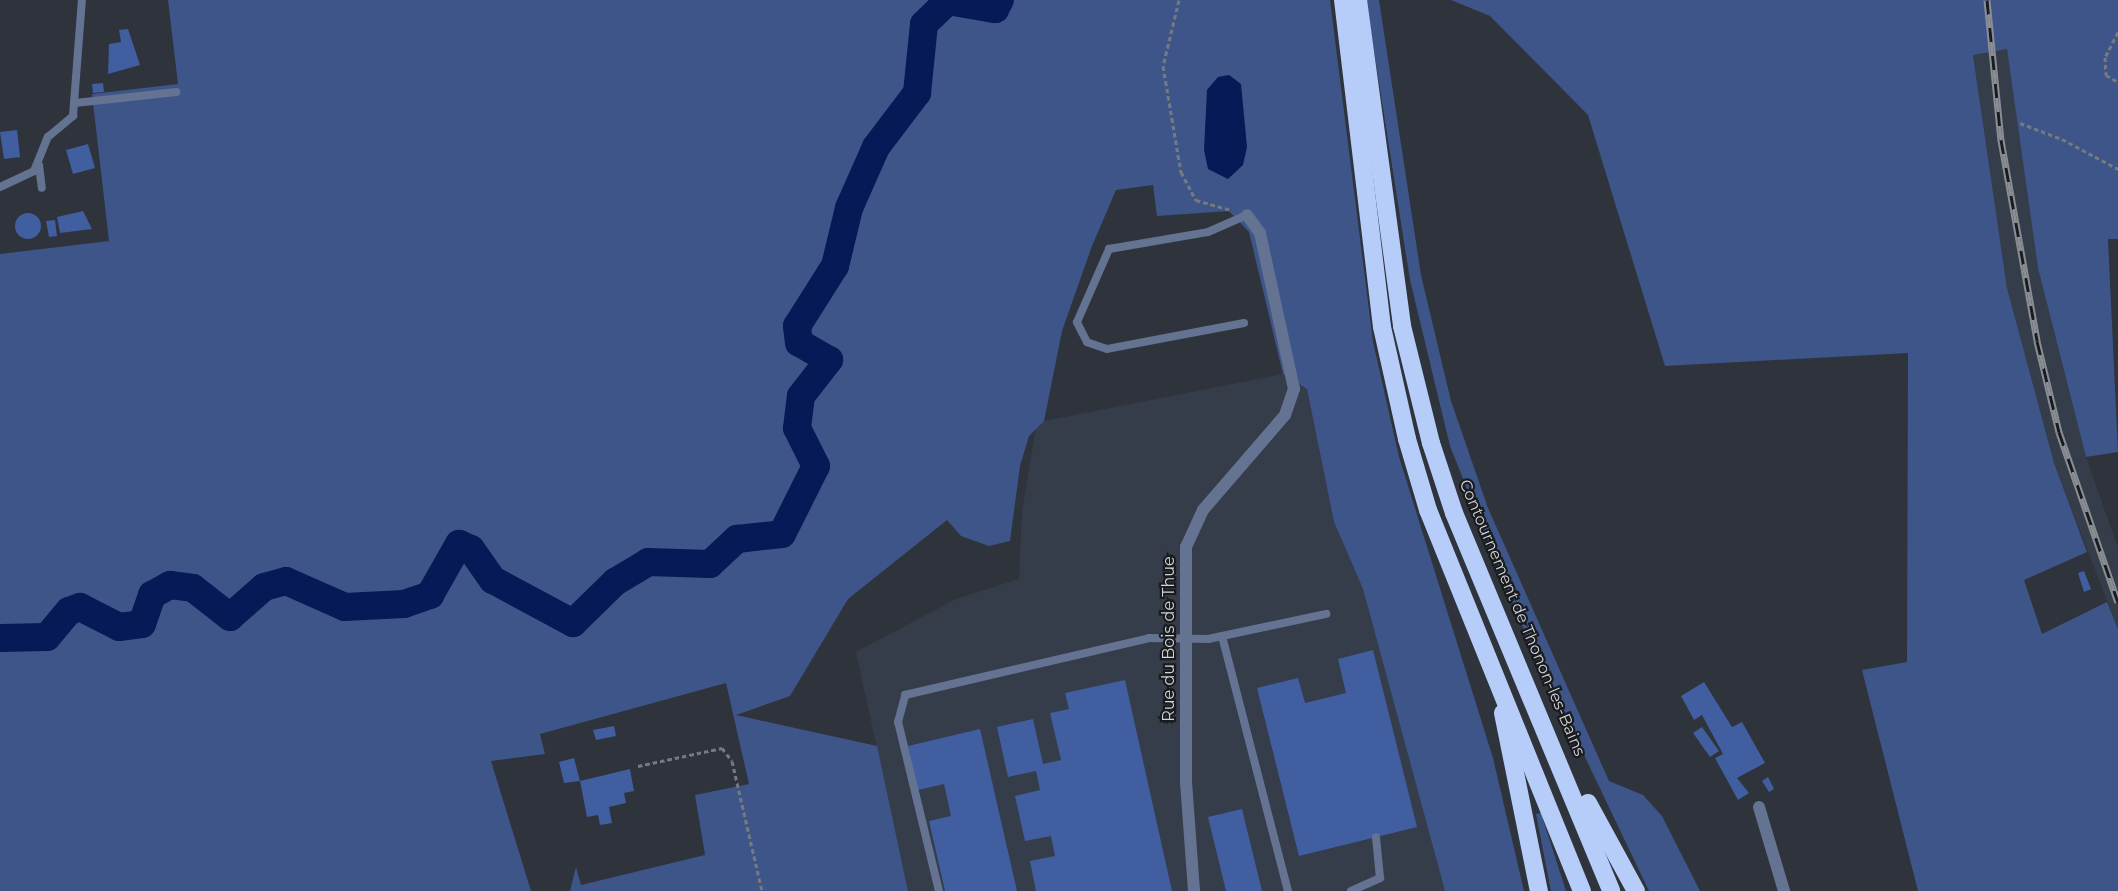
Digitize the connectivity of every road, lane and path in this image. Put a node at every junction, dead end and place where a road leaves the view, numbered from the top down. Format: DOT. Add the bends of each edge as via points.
graph roads {
  1 [pos="82,0"];
  2 [pos="1179,0"];
  3 [pos="1342,0"];
  4 [pos="1358,0"];
  5 [pos="2118,32"];
  6 [pos="2118,82"];
  7 [pos="176,92"];
  8 [pos="75,104"];
  9 [pos="2020,123"];
  10 [pos="39,165"];
  11 [pos="2118,169"];
  12 [pos="0,187"];
  13 [pos="42,188"];
  14 [pos="1248,215"];
  15 [pos="1244,323"];
  16 [pos="1326,614"];
  17 [pos="1222,636"];
  18 [pos="1185,641"];
  19 [pos="1494,673"];
  20 [pos="1544,719"];
  21 [pos="638,766"];
  22 [pos="1759,807"];
  23 [pos="1376,837"];
  24 [pos="762,891"];
  25 [pos="939,891"];
  26 [pos="1194,891"];
  27 [pos="1288,891"];
  28 [pos="1351,891"];
  29 [pos="1539,891"];
  30 [pos="1582,891"];
  31 [pos="1611,891"];
  32 [pos="1635,891"];
  33 [pos="1784,891"];
  1 -- 8 [label="lane"];
  2 -- 14 [label="path" via="1162,66 1181,172 1196,200"];
  3 -- 19 [label="highway" via="1382,327 1396,394 1428,510"];
  4 -- 20 [label="highway, Contournement de Thonon-les-Bains" via="1393,268 1417,394 1454,513"];
  5 -- 6 [label="path" via="2104,57 2106,75"];
  7 -- 8 [label="lane"];
  8 -- 10 [label="lane" via="73,116 48,137"];
  9 -- 11 [label="path" via="2062,138"];
  10 -- 12 [label="lane" via="28,177"];
  10 -- 13 [label="lane"];
  14 -- 15 [label="lane" via="1208,232 1109,249 1077,322 1087,342 1107,349"];
  14 -- 18 [label="street, Rue du Bois de Thue" via="1260,233 1293,399 1195,525 1184,564"];
  16 -- 17 [label="lane"];
  17 -- 18 [label="lane"];
  17 -- 27 [label="lane"];
  18 -- 25 [label="lane" via="1143,639 903,697 898,723"];
  18 -- 26 [label="street, Rue du Bois de Thue" via="1187,814"];
  19 -- 29 [label="highway"];
  19 -- 30 [label="highway"];
  20 -- 31 [label="highway, Contournement de Thonon-les-Bains"];
  20 -- 32 [label="highway"];
  21 -- 24 [label="path" via="723,748 732,761"];
  22 -- 33 [label="street"];
  23 -- 28 [label="lane" via="1380,878"];
}
